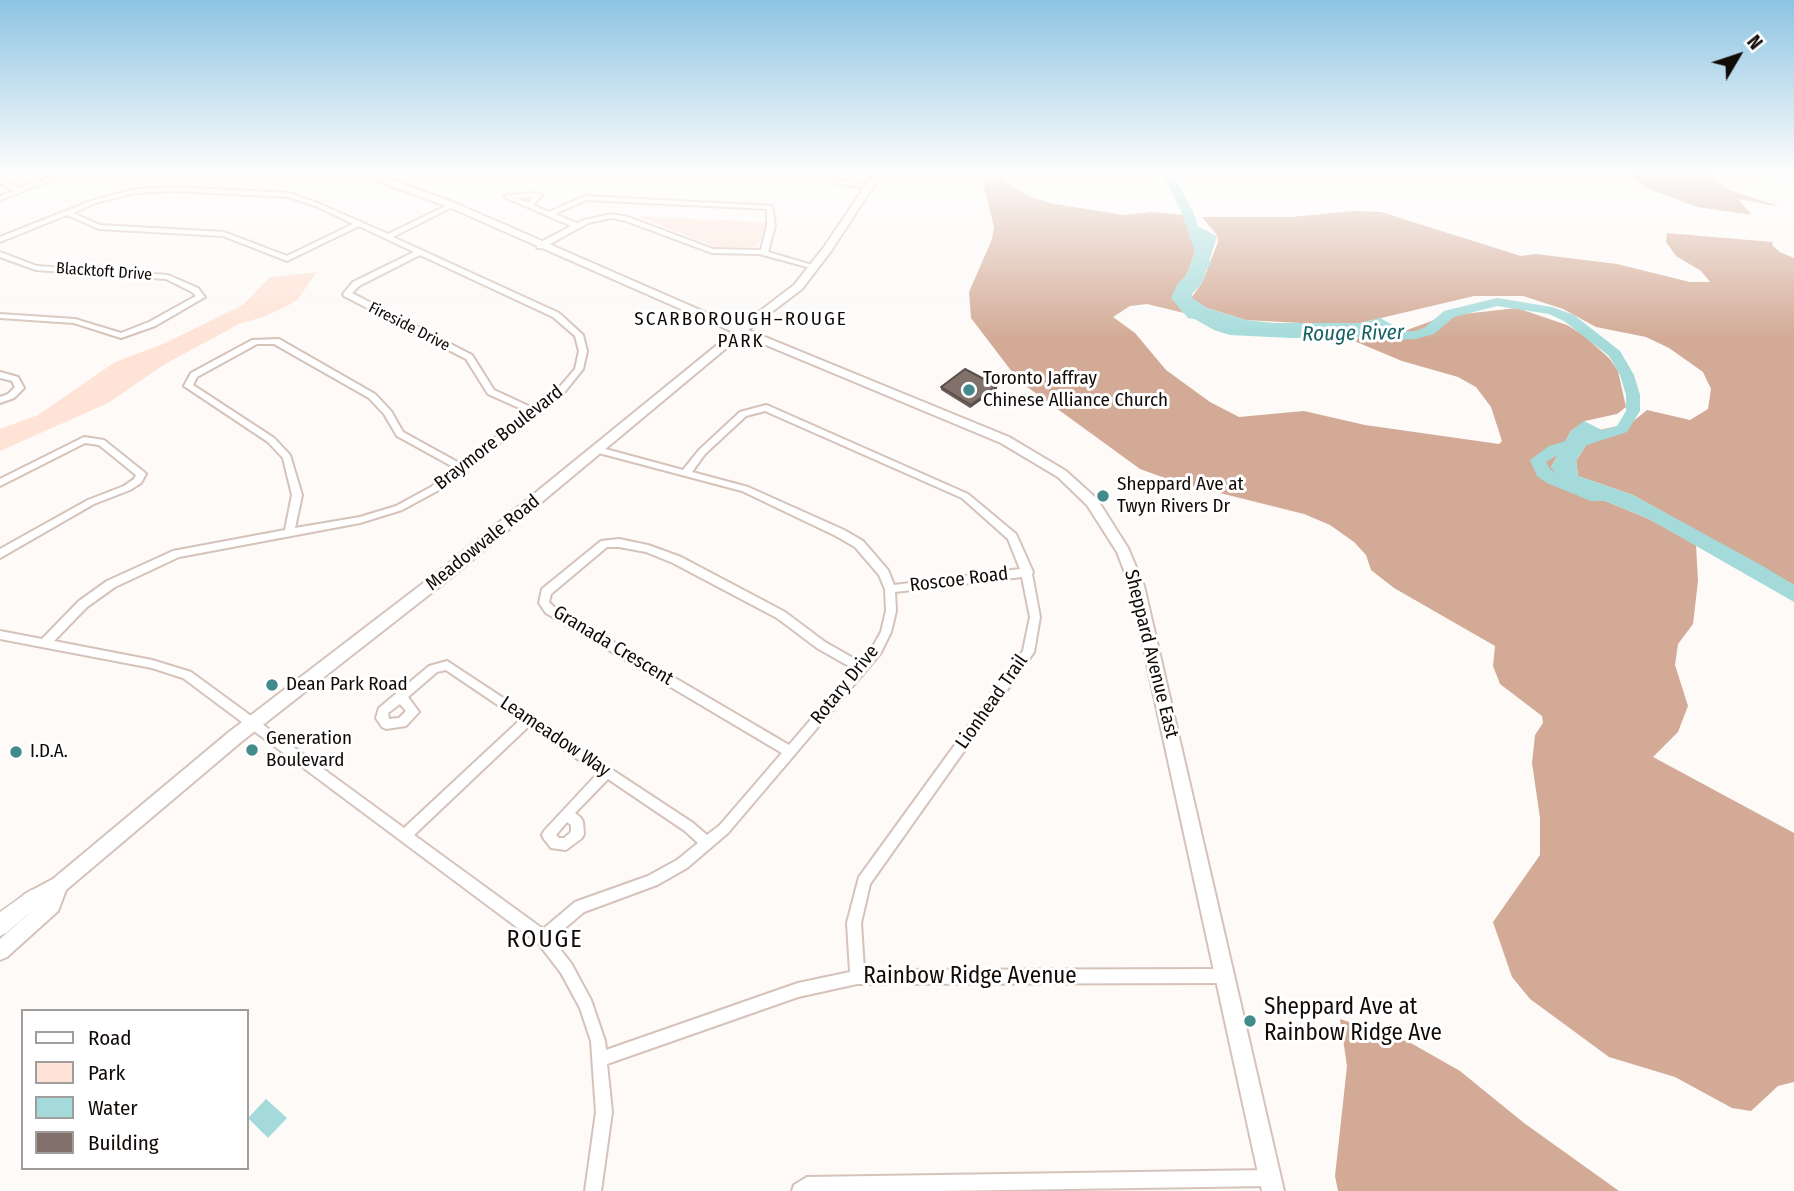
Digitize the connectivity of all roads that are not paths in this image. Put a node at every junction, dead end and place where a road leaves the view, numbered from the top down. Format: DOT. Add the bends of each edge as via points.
graph roads {
  1 [pos="27,229"];
  2 [pos="122,229"];
  3 [pos="349,229"];
  4 [pos="369,229"];
  5 [pos="405,229"];
  6 [pos="500,229"];
  7 [pos="572,229"];
  8 [pos="652,229"];
  9 [pos="770,229"];
  10 [pos="840,229"];
  11 [pos="388,237"];
  12 [pos="0,240"];
  13 [pos="540,246"];
  14 [pos="420,252"];
  15 [pos="764,253"];
  16 [pos="0,254"];
  17 [pos="815,267"];
  18 [pos="0,316"];
  19 [pos="741,331"];
  20 [pos="2,377"];
  21 [pos="0,400"];
  22 [pos="534,412"];
  23 [pos="598,450"];
  24 [pos="461,468"];
  25 [pos="685,474"];
  26 [pos="0,483"];
  27 [pos="290,531"];
  28 [pos="0,554"];
  29 [pos="1027,572"];
  30 [pos="890,589"];
  31 [pos="0,635"];
  32 [pos="44,643"];
  33 [pos="861,668"];
  34 [pos="401,696"];
  35 [pos="528,720"];
  36 [pos="253,724"];
  37 [pos="789,751"];
  38 [pos="607,772"];
  39 [pos="566,814"];
  40 [pos="405,835"];
  41 [pos="708,844"];
  42 [pos="59,885"];
  43 [pos="31,900"];
  44 [pos="0,926"];
  45 [pos="543,938"];
  46 [pos="0,951"];
  47 [pos="1225,976"];
  48 [pos="857,977"];
  49 [pos="601,1059"];
  50 [pos="1272,1185"];
  51 [pos="593,1191"];
  52 [pos="800,1191"];
  1 -- 12 [label="street, Braymore Boulevard"];
  2 -- 3 [label="street" via="231,236 287,260"];
  4 -- 11 [label="street, Braymore Boulevard"];
  5 -- 11 [label="street"];
  6 -- 13 [label="main road, Sheppard Avenue East"];
  7 -- 13 [label="street"];
  8 -- 15 [label="street" via="712,251"];
  9 -- 15 [label="street"];
  10 -- 17 [label="main road, Meadowvale Road"];
  11 -- 14 [label="street, Braymore Boulevard"];
  13 -- 19 [label="main road, Sheppard Avenue East"];
  14 -- 22 [label="street, Braymore Boulevard" via="556,315 579,335 583,351 579,369 560,393"];
  14 -- 22 [label="street, Fireside Drive" via="356,284 347,294 468,357 491,392"];
  15 -- 17 [label="street"];
  16 -- 18 [label="street, Blacktoft Drive" via="29,267 168,277 201,297 121,336 75,321"];
  17 -- 19 [label="main road, Meadowvale Road" via="792,292"];
  19 -- 23 [label="main road, Meadowvale Road"];
  19 -- 47 [label="main road, Sheppard Avenue East" via="1017,446 1062,474 1105,519 1137,586"];
  20 -- 21 [label="street" via="15,379 20,388"];
  22 -- 24 [label="street, Braymore Boulevard"];
  23 -- 25 [label="street"];
  23 -- 36 [label="main road, Meadowvale Road"];
  24 -- 27 [label="street, Braymore Boulevard" via="399,508 360,520"];
  24 -- 27 [label="street" via="400,434 372,396 276,341 255,342 194,375 188,386 271,440 287,457 297,495"];
  25 -- 29 [label="street, Lionhead Trail" via="743,414 766,408 965,496 1012,537"];
  25 -- 30 [label="street" via="745,489 840,533 874,559"];
  26 -- 28 [label="street" via="84,440 101,442 141,474 127,488 91,502"];
  27 -- 32 [label="street, Braymore Boulevard" via="177,554 139,569 83,604"];
  29 -- 30 [label="street, Roscoe Road"];
  29 -- 48 [label="street, Lionhead Trail" via="1035,617 1028,652 863,881 854,923"];
  30 -- 33 [label="street, Rotary Drive" via="886,632"];
  31 -- 32 [label="street"];
  32 -- 36 [label="street" via="187,675"];
  33 -- 37 [label="street, Rotary Drive"];
  33 -- 37 [label="street, Granada Crescent" via="780,615 677,560 619,543 605,544 546,592 544,603 550,610"];
  34 -- 35 [label="street, Leameadow Way" via="433,669 447,665"];
  35 -- 38 [label="street, Leameadow Way"];
  35 -- 40 [label="street"];
  36 -- 40 [label="street"];
  36 -- 42 [label="main road, Meadowvale Road"];
  37 -- 41 [label="street, Rotary Drive"];
  38 -- 39 [label="street"];
  38 -- 41 [label="street, Leameadow Way"];
  40 -- 45 [label="street"];
  41 -- 45 [label="street, Rotary Drive" via="652,881 580,907"];
  42 -- 43 [label="main road, Meadowvale Road"];
  42 -- 46 [label="main road, Meadowvale Road" via="52,905"];
  43 -- 44 [label="highway"];
  45 -- 49 [label="street" via="586,1005"];
  47 -- 48 [label="street, Rainbow Ridge Avenue"];
  47 -- 50 [label="main road, Sheppard Avenue East"];
  48 -- 49 [label="street, Rainbow Ridge Avenue" via="798,990"];
  49 -- 51 [label="street" via="604,1112"];
  50 -- 52 [label="street" via="807,1185"];
}
